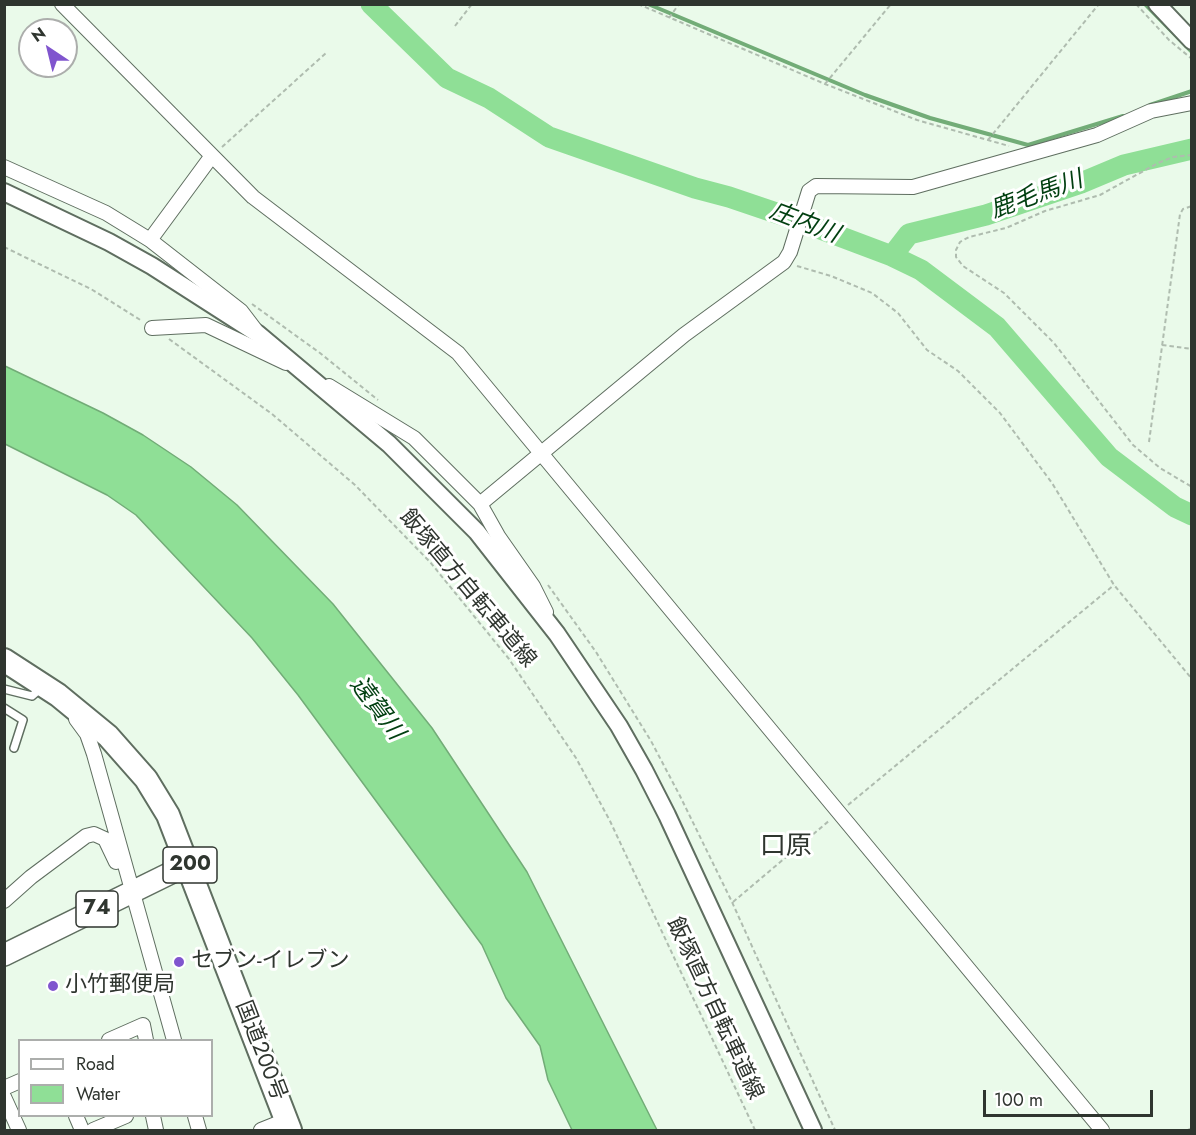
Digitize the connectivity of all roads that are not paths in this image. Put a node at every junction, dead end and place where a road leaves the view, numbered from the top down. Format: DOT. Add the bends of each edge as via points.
graph roads {
  1 [pos="62,4"];
  2 [pos="1157,4"];
  3 [pos="1191,41"];
  4 [pos="1191,103"];
  5 [pos="211,157"];
  6 [pos="4,167"];
  7 [pos="4,192"];
  8 [pos="150,240"];
  9 [pos="153,328"];
  10 [pos="258,334"];
  11 [pos="304,372"];
  12 [pos="542,453"];
  13 [pos="480,504"];
  14 [pos="551,625"];
  15 [pos="4,660"];
  16 [pos="4,688"];
  17 [pos="51,690"];
  18 [pos="4,708"];
  19 [pos="14,748"];
  20 [pos="189,864"];
  21 [pos="130,893"];
  22 [pos="4,901"];
  23 [pos="4,955"];
  24 [pos="113,1039"];
  25 [pos="146,1039"];
  26 [pos="173,1039"];
  27 [pos="18,1082"];
  28 [pos="4,1088"];
  29 [pos="4,1097"];
  30 [pos="76,1117"];
  31 [pos="124,1117"];
  32 [pos="288,1125"];
  33 [pos="19,1131"];
  34 [pos="82,1131"];
  35 [pos="93,1131"];
  36 [pos="261,1131"];
  37 [pos="813,1131"];
  38 [pos="1102,1131"];
  1 -- 5 [label="street"];
  2 -- 3 [label="street"];
  4 -- 12 [label="street" via="1151,111 1097,135 913,187 816,186 809,191 787,257 684,334"];
  5 -- 8 [label="street"];
  5 -- 12 [label="street" via="253,197 458,353"];
  6 -- 8 [label="street" via="105,213"];
  7 -- 10 [label="street" via="109,242"];
  8 -- 10 [label="street" via="241,311"];
  9 -- 11 [label="street" via="206,325"];
  10 -- 11 [label="street"];
  11 -- 13 [label="street" via="414,438"];
  11 -- 14 [label="street" via="389,444 439,493 477,532"];
  12 -- 13 [label="street"];
  12 -- 38 [label="street"];
  13 -- 14 [label="street" via="533,586"];
  14 -- 37 [label="street" via="619,726 667,814"];
  15 -- 17 [label="highway, 国道200号 / 200"];
  16 -- 17 [label="lane" via="32,696"];
  17 -- 20 [label="highway, 国道200号 / 200" via="108,736 146,779 168,815"];
  17 -- 21 [label="street" via="87,734"];
  18 -- 19 [label="lane" via="23,720"];
  20 -- 21 [label="main road, 74"];
  20 -- 32 [label="highway, 国道200号 / 200"];
  21 -- 22 [label="street" via="105,838 94,834 86,836"];
  21 -- 23 [label="main road, 74"];
  21 -- 26 [label="street"];
  24 -- 25 [label="street" via="143,1025"];
  27 -- 28 [label="street"];
  29 -- 33 [label="street"];
  30 -- 34 [label="street"];
  31 -- 35 [label="street"];
  32 -- 36 [label="street"];
}
